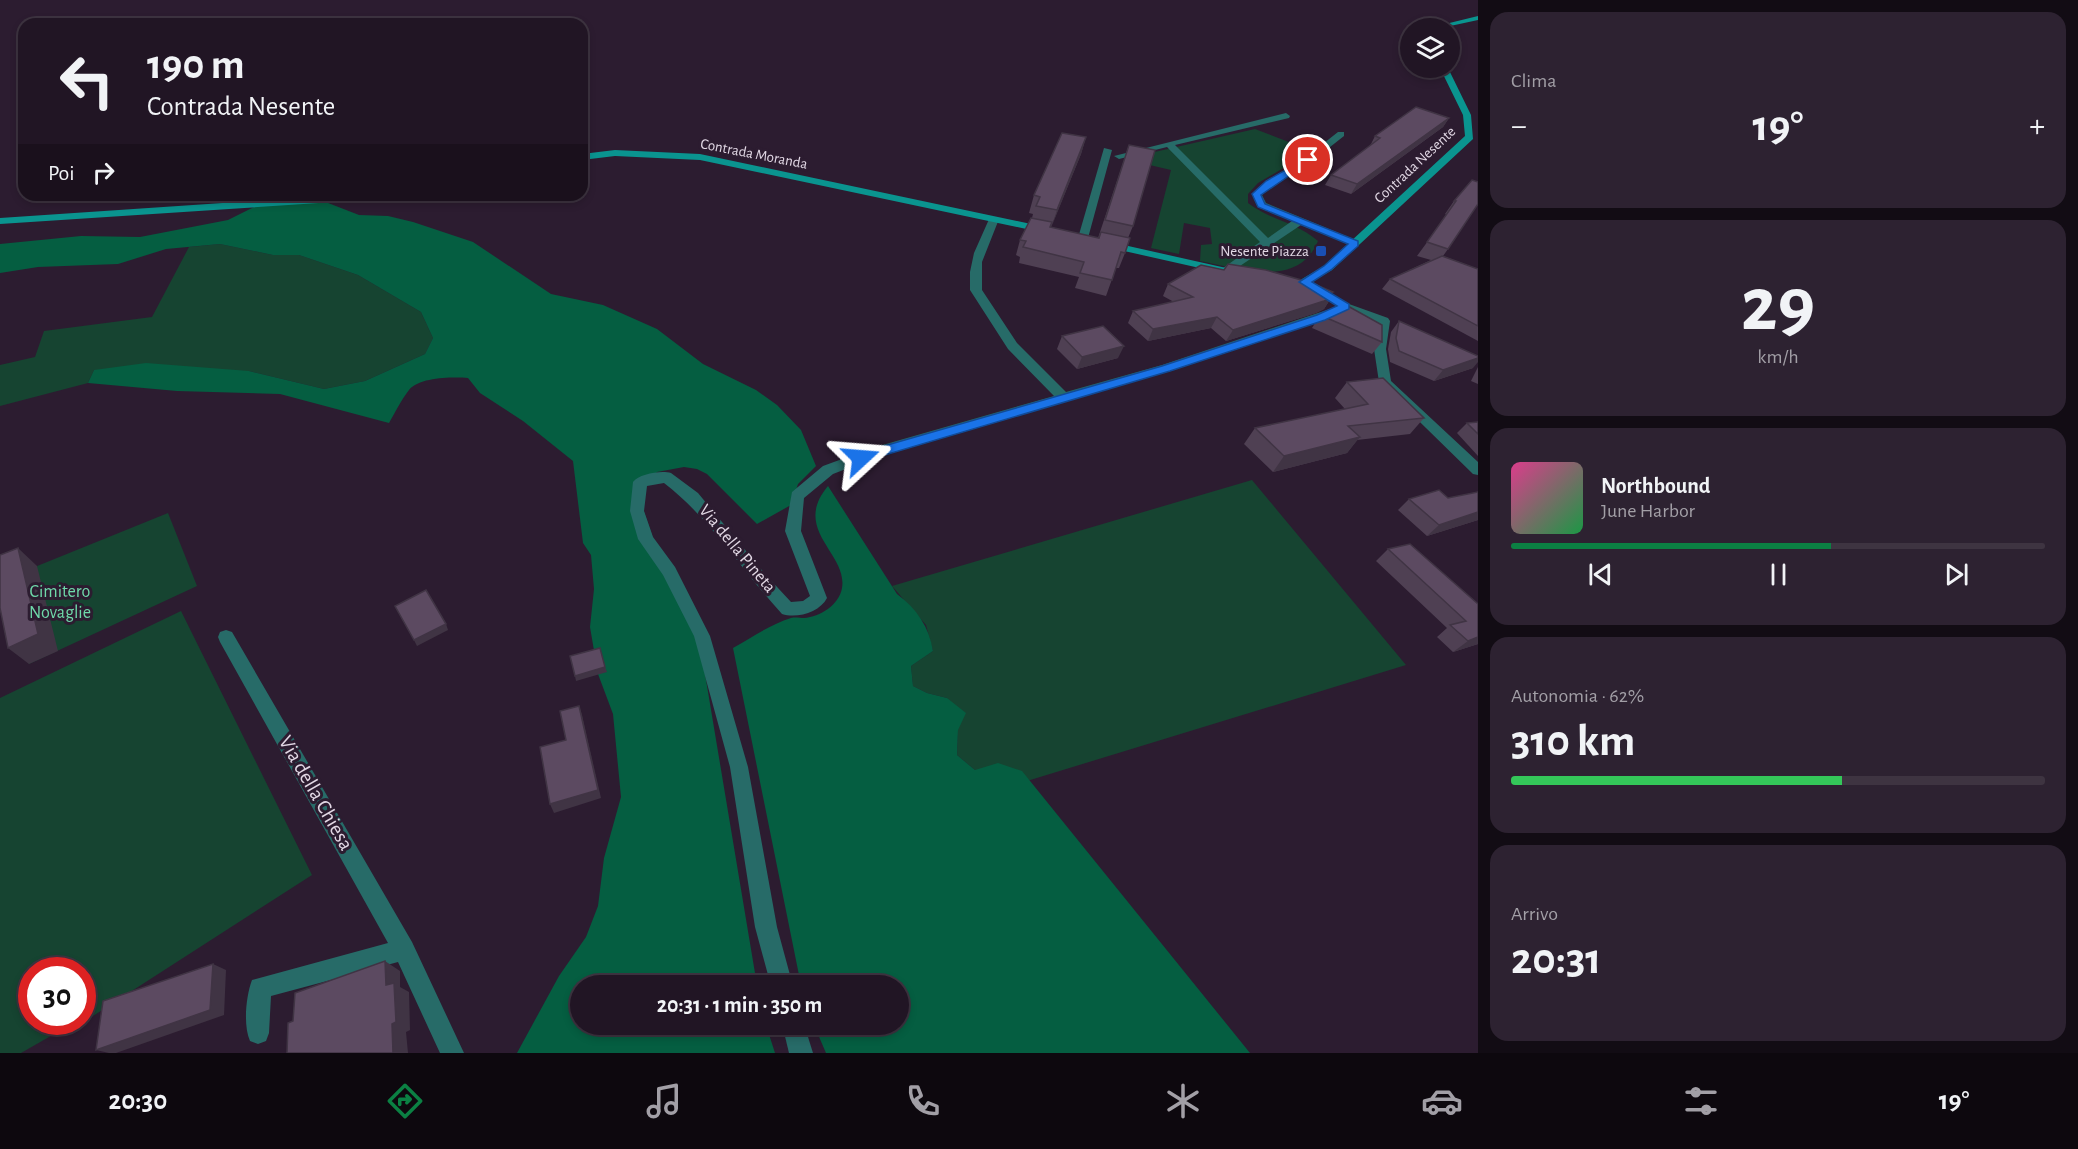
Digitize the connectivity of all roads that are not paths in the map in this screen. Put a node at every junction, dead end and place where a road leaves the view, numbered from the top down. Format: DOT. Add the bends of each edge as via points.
graph roads {
  1 [pos="1478,18"];
  2 [pos="1460,22"];
  3 [pos="1449,78"];
  4 [pos="1286,116"];
  5 [pos="1341,134"];
  6 [pos="1169,144"];
  7 [pos="1107,150"];
  8 [pos="588,156"];
  9 [pos="1119,156"];
  10 [pos="304,201"];
  11 [pos="994,219"];
  12 [pos="0,221"];
  13 [pos="1299,221"];
  14 [pos="1072,236"];
  15 [pos="1267,243"];
  16 [pos="1354,243"];
  17 [pos="1227,270"];
  18 [pos="1304,282"];
  19 [pos="1345,306"];
  20 [pos="1063,397"];
  21 [pos="1478,470"];
  22 [pos="226,637"];
  23 [pos="404,950"];
  24 [pos="779,975"];
  25 [pos="258,1033"];
  26 [pos="796,1035"];
  27 [pos="452,1053"];
  28 [pos="801,1053"];
  1 -- 2 [label="street"];
  3 -- 16 [label="street, Contrada Nesente" via="1467,115 1470,137"];
  4 -- 6 [label="street"];
  5 -- 13 [label="street" via="1257,194 1262,205"];
  6 -- 9 [label="street"];
  6 -- 15 [label="street"];
  7 -- 14 [label="street"];
  8 -- 11 [label="street, Contrada Moranda" via="615,153 700,157"];
  10 -- 12 [label="street"];
  11 -- 14 [label="street"];
  11 -- 20 [label="street" via="977,262 976,290 1026,365"];
  13 -- 15 [label="street"];
  13 -- 16 [label="street"];
  14 -- 17 [label="street"];
  15 -- 17 [label="street"];
  16 -- 18 [label="street, Contrada Nesente" via="1328,268"];
  17 -- 18 [label="street"];
  18 -- 19 [label="street"];
  19 -- 20 [label="street, Via della Pineta" via="1257,339"];
  19 -- 21 [label="street" via="1384,321 1380,349 1385,382"];
  20 -- 24 [label="street, Via della Pineta" via="877,451 828,470 797,496 794,531 819,598 806,607 788,609 693,497 666,477 640,482 637,511 646,539 669,571 702,636 736,756 766,927"];
  22 -- 23 [label="street, Via della Chiesa"];
  23 -- 25 [label="street" via="260,988"];
  23 -- 27 [label="street, Via della Chiesa"];
  26 -- 28 [label="street"];
}
